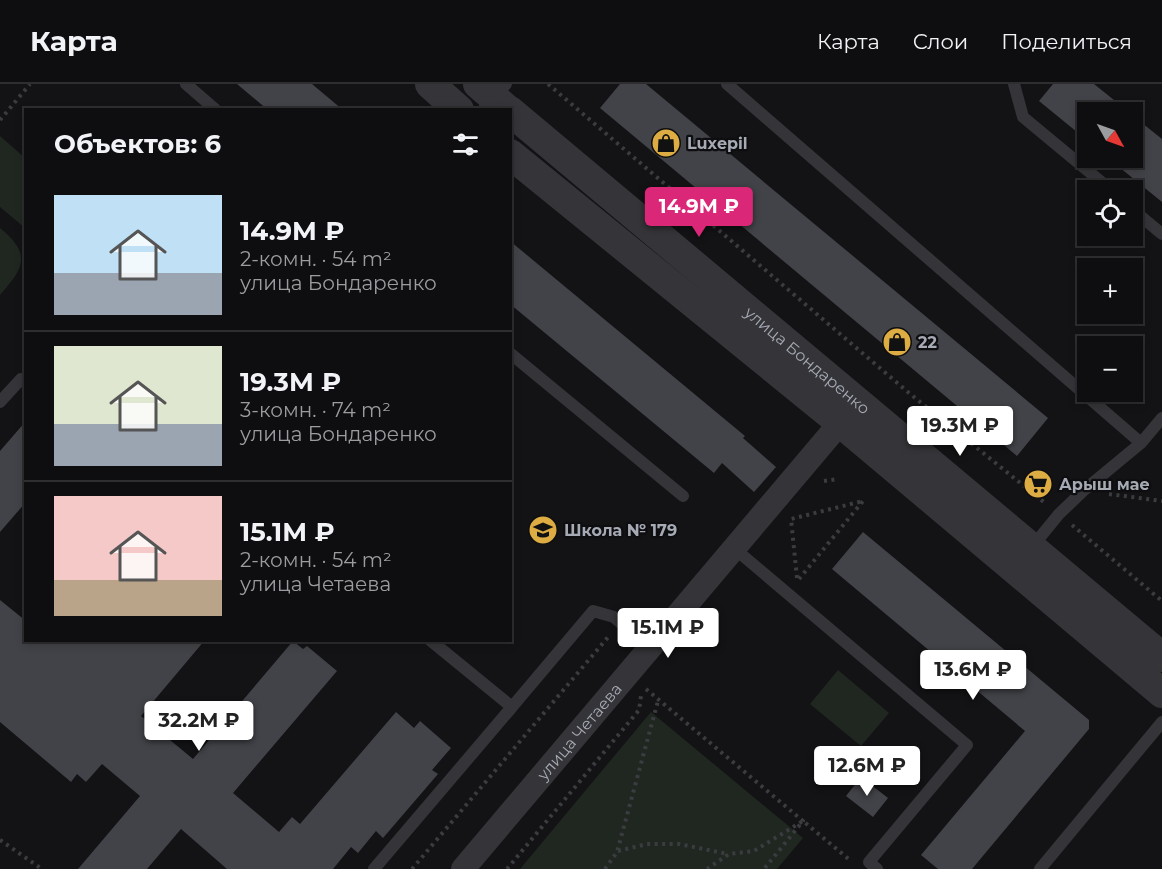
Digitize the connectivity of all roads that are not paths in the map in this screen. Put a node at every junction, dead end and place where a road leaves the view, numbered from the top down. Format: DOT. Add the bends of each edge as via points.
graph roads {
  1 [pos="186,84"];
  2 [pos="430,84"];
  3 [pos="728,84"];
  4 [pos="1014,84"];
  5 [pos="214,108"];
  6 [pos="457,108"];
  7 [pos="512,113"];
  8 [pos="512,155"];
  9 [pos="1099,180"];
  10 [pos="1143,218"];
  11 [pos="1162,234"];
  12 [pos="512,355"];
  13 [pos="24,382"];
  14 [pos="0,402"];
  15 [pos="849,412"];
  16 [pos="1162,418"];
  17 [pos="1141,443"];
  18 [pos="683,496"];
  19 [pos="735,549"];
  20 [pos="1023,558"];
  21 [pos="432,642"];
  22 [pos="650,649"];
  23 [pos="1162,657"];
  24 [pos="1162,693"];
  25 [pos="512,707"];
  26 [pos="1162,722"];
  27 [pos="873,866"];
  28 [pos="374,869"];
  29 [pos="463,869"];
  30 [pos="1040,869"];
  1 -- 5 [label="lane"];
  2 -- 6 [label="street"];
  3 -- 17 [label="lane"];
  4 -- 9 [label="lane" via="1023,117"];
  7 -- 15 [label="street, улица Бондаренко"];
  8 -- 15 [label="street, улица Бондаренко"];
  10 -- 11 [label="lane"];
  12 -- 18 [label="lane"];
  13 -- 14 [label="lane" via="21,380"];
  15 -- 19 [label="street, улица Четаева"];
  15 -- 20 [label="street, улица Бондаренко"];
  16 -- 17 [label="lane"];
  17 -- 20 [label="lane" via="1059,514"];
  19 -- 22 [label="street, улица Четаева"];
  19 -- 27 [label="lane" via="967,744"];
  20 -- 23 [label="street, улица Бондаренко"];
  20 -- 24 [label="street, улица Бондаренко"];
  21 -- 25 [label="lane"];
  22 -- 25 [label="lane" via="614,617 593,611"];
  22 -- 29 [label="street, улица Четаева"];
  25 -- 28 [label="lane"];
  26 -- 30 [label="lane"];
}
